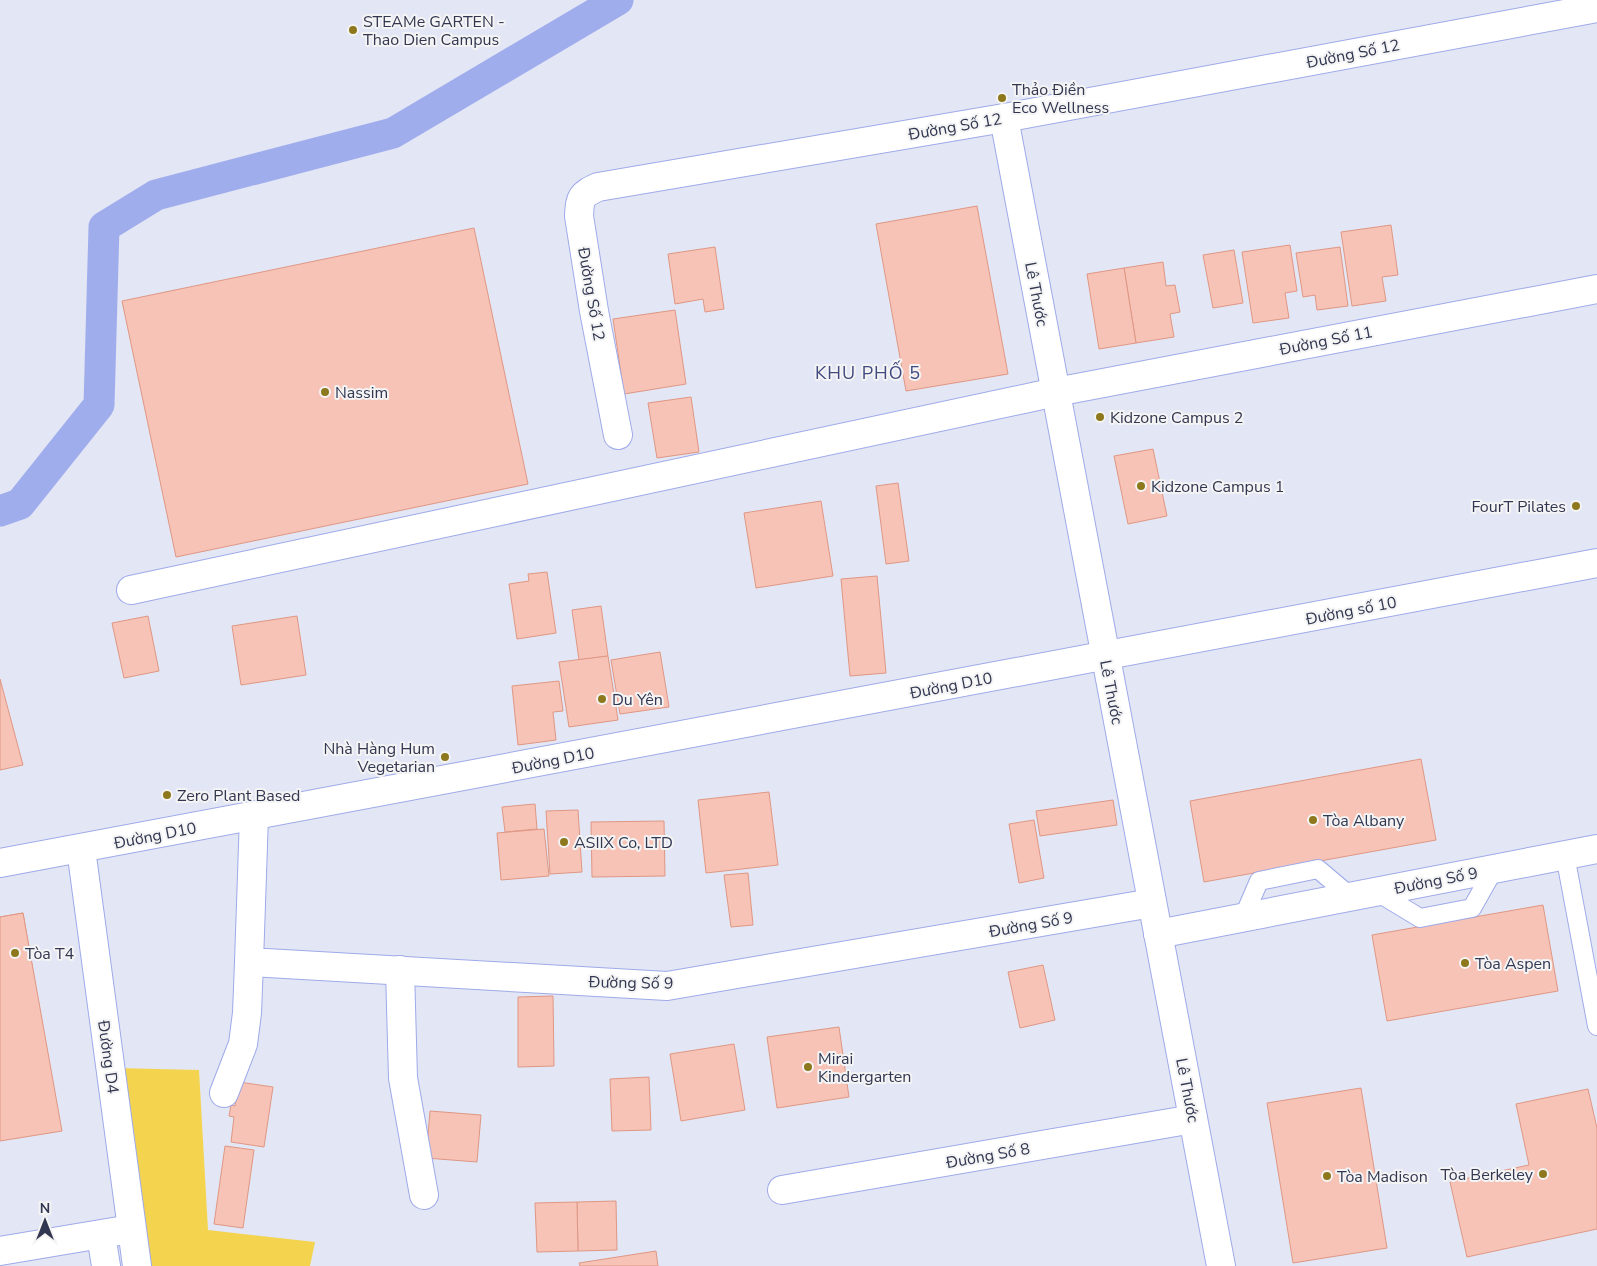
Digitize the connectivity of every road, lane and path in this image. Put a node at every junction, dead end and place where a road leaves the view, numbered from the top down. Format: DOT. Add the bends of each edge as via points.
graph roads {
  1 [pos="1597,8"];
  2 [pos="1004,118"];
  3 [pos="1597,288"];
  4 [pos="1056,392"];
  5 [pos="618,435"];
  6 [pos="1597,563"];
  7 [pos="131,590"];
  8 [pos="1106,656"];
  9 [pos="254,816"];
  10 [pos="81,849"];
  11 [pos="1597,849"];
  12 [pos="1565,855"];
  13 [pos="0,863"];
  14 [pos="1152,903"];
  15 [pos="1158,934"];
  16 [pos="249,962"];
  17 [pos="400,970"];
  18 [pos="1597,1026"];
  19 [pos="224,1094"];
  20 [pos="1193,1119"];
  21 [pos="782,1190"];
  22 [pos="424,1195"];
  23 [pos="131,1230"];
  24 [pos="101,1235"];
  25 [pos="0,1251"];
  26 [pos="106,1266"];
  27 [pos="137,1266"];
  28 [pos="1221,1266"];
  1 -- 2 [label="street, Đường Số 12"];
  2 -- 4 [label="street, Lê Thước"];
  2 -- 5 [label="street, Đường Số 12" via="598,186 586,192 580,200 579,216"];
  3 -- 4 [label="street, Đường Số 11"];
  4 -- 7 [label="street, Đường Số 11"];
  4 -- 8 [label="street, Lê Thước"];
  6 -- 8 [label="street, Đường số 10"];
  8 -- 9 [label="street, Đường D10"];
  8 -- 14 [label="street, Lê Thước"];
  9 -- 10 [label="street, Đường D10"];
  9 -- 16 [label="street"];
  10 -- 13 [label="street, Đường D10"];
  10 -- 23 [label="street, Đường D4"];
  11 -- 12 [label="street, Đường Số 9"];
  12 -- 15 [label="street, Đường Số 9"];
  12 -- 18 [label="lane"];
  14 -- 15 [label="street, Lê Thước"];
  14 -- 17 [label="street, Đường Số 9" via="667,986"];
  15 -- 20 [label="street, Lê Thước"];
  16 -- 17 [label="street, Đường Số 9"];
  16 -- 19 [label="street" via="243,1044"];
  17 -- 22 [label="street" via="403,1078"];
  20 -- 21 [label="street, Đường Số 8"];
  20 -- 28 [label="street, Lê Thước"];
  23 -- 24 [label="street"];
  23 -- 27 [label="street, Đường D4"];
  24 -- 25 [label="street"];
  24 -- 26 [label="street"];
}
